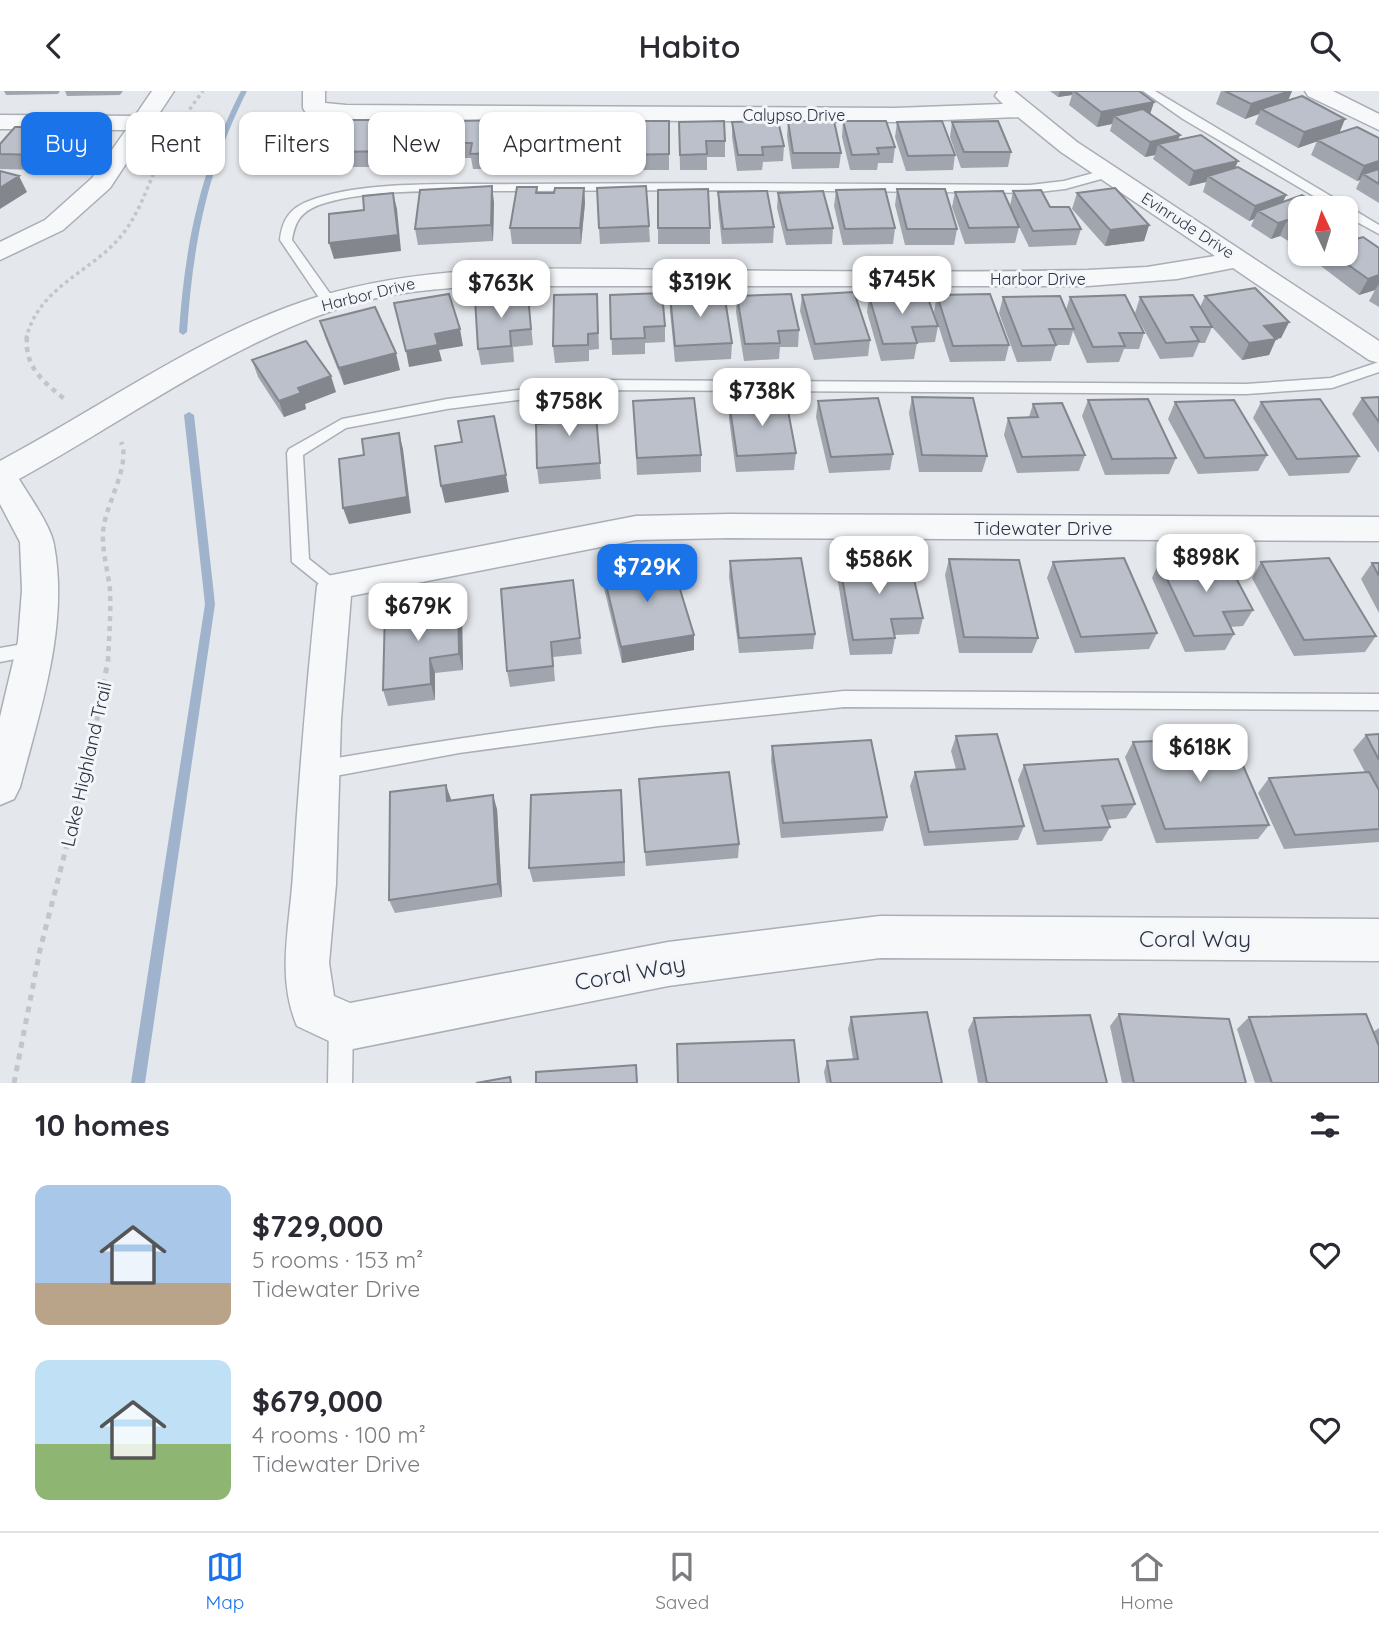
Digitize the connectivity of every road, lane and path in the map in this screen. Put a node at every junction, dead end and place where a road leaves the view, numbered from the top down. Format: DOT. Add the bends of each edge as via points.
graph roads {
  1 [pos="163,91"];
  2 [pos="203,91"];
  3 [pos="314,91"];
  4 [pos="1001,91"];
  5 [pos="1148,91"];
  6 [pos="1316,91"];
  7 [pos="1022,110"];
  8 [pos="149,112"];
  9 [pos="0,122"];
  10 [pos="126,123"];
  11 [pos="1379,123"];
  12 [pos="126,146"];
  13 [pos="1108,173"];
  14 [pos="1322,196"];
  15 [pos="1358,217"];
  16 [pos="1379,230"];
  17 [pos="0,253"];
  18 [pos="1238,258"];
  19 [pos="329,302"];
  20 [pos="1379,354"];
  21 [pos="1379,367"];
  22 [pos="98,422"];
  23 [pos="0,475"];
  24 [pos="1379,529"];
  25 [pos="334,586"];
  26 [pos="35,649"];
  27 [pos="0,655"];
  28 [pos="1379,702"];
  29 [pos="319,770"];
  30 [pos="0,787"];
  31 [pos="1379,940"];
  32 [pos="341,1024"];
  33 [pos="14,1083"];
  34 [pos="340,1083"];
  1 -- 8 [label="street"];
  2 -- 22 [label="path, Lake Highland Trail" via="162,154 124,231 104,254 51,291 26,334 25,355 36,375"];
  3 -- 7 [label="street, Calypso Drive" via="314,108 355,113 895,115"];
  4 -- 7 [label="street, Evinrude Drive"];
  5 -- 14 [label="lane"];
  6 -- 11 [label="street"];
  7 -- 13 [label="street, Evinrude Drive"];
  9 -- 10 [label="street"];
  12 -- 17 [label="street" via="101,183 54,225"];
  13 -- 18 [label="street, Evinrude Drive"];
  13 -- 19 [label="lane" via="1030,189 438,189 324,200 297,211 286,240"];
  15 -- 16 [label="lane"];
  18 -- 19 [label="street, Harbor Drive" via="1192,271 1127,278 478,277 424,281"];
  18 -- 20 [label="street, Evinrude Drive"];
  19 -- 22 [label="street, Harbor Drive" via="236,340"];
  21 -- 25 [label="lane" via="1332,383 1246,389 596,385 342,423 295,453 301,562"];
  22 -- 23 [label="street, Harbor Drive"];
  22 -- 33 [label="path, Lake Highland Trail" via="118,435 125,450 103,528 110,593 108,670 40,950"];
  23 -- 26 [label="street" via="37,542 40,590"];
  24 -- 25 [label="street, Tidewater Drive" via="636,529"];
  25 -- 29 [label="street"];
  26 -- 27 [label="lane"];
  26 -- 30 [label="street"];
  28 -- 29 [label="lane" via="844,699 659,718"];
  29 -- 32 [label="street" via="306,963 313,1010"];
  31 -- 32 [label="street, Coral Way" via="880,937 668,964 348,1027"];
  32 -- 34 [label="lane"];
}
